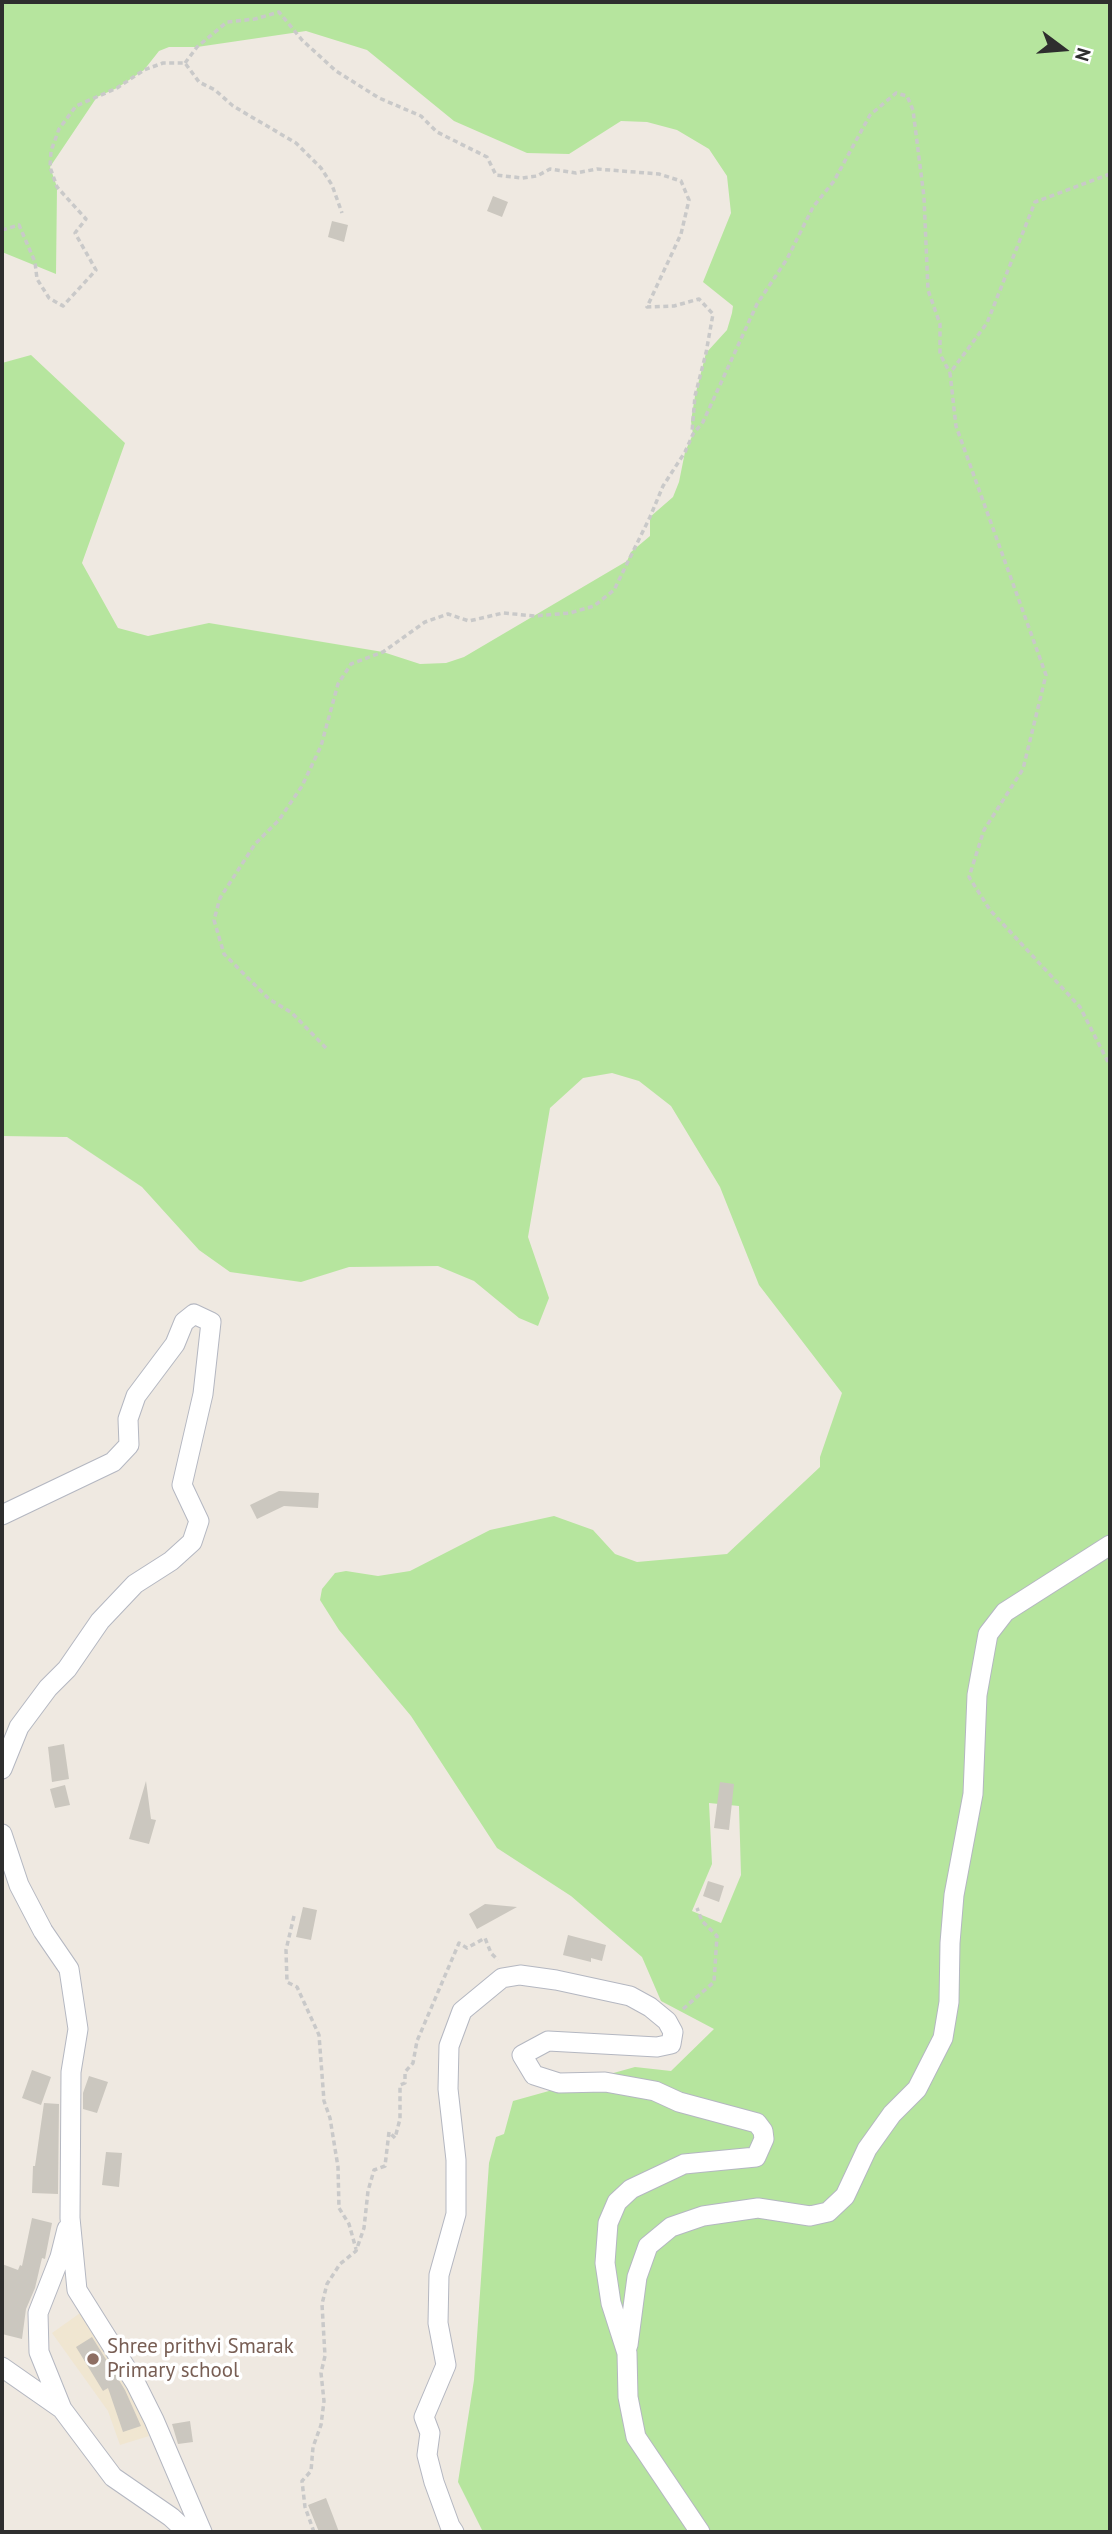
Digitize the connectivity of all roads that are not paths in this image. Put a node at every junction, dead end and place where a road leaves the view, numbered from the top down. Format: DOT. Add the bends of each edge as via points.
graph roads {
  1 [pos="2,1515"];
  2 [pos="1110,1545"];
  3 [pos="2,1769"];
  4 [pos="2,1834"];
  5 [pos="70,2218"];
  6 [pos="627,2353"];
  7 [pos="2,2367"];
  8 [pos="62,2410"];
  9 [pos="187,2532"];
  10 [pos="202,2532"];
  11 [pos="454,2532"];
  12 [pos="701,2532"];
  1 -- 3 [label="street" via="113,1462 129,1445 128,1419 135,1396 176,1345 184,1322 194,1314 211,1322 203,1394 182,1485 199,1521 192,1542 135,1584 100,1621 19,1727"];
  2 -- 6 [label="street" via="1005,1612 988,1634 977,1695 973,1794 954,1895 949,2002 943,2038 917,2090 867,2149 845,2196 828,2212 810,2216 758,2208 703,2216 671,2227 648,2246 637,2277"];
  4 -- 5 [label="street" via="19,1885 69,1969 78,2029 71,2072"];
  5 -- 8 [label="street" via="38,2313 39,2351"];
  5 -- 10 [label="street" via="77,2290 155,2420"];
  6 -- 11 [label="street" via="604,2263 608,2223 617,2202 631,2189 684,2164 756,2157 763,2131 757,2123 655,2091 606,2082 559,2083 534,2075 522,2055 548,2041 657,2047 671,2044 673,2032 667,2021 630,1996 556,1980 520,1975 502,1978 462,2011 449,2046 456,2214 439,2275 438,2323 446,2365 424,2417 430,2433 430,2468"];
  6 -- 12 [label="street" via="628,2398 636,2437"];
  7 -- 8 [label="street"];
  8 -- 9 [label="street" via="113,2477"];
}
